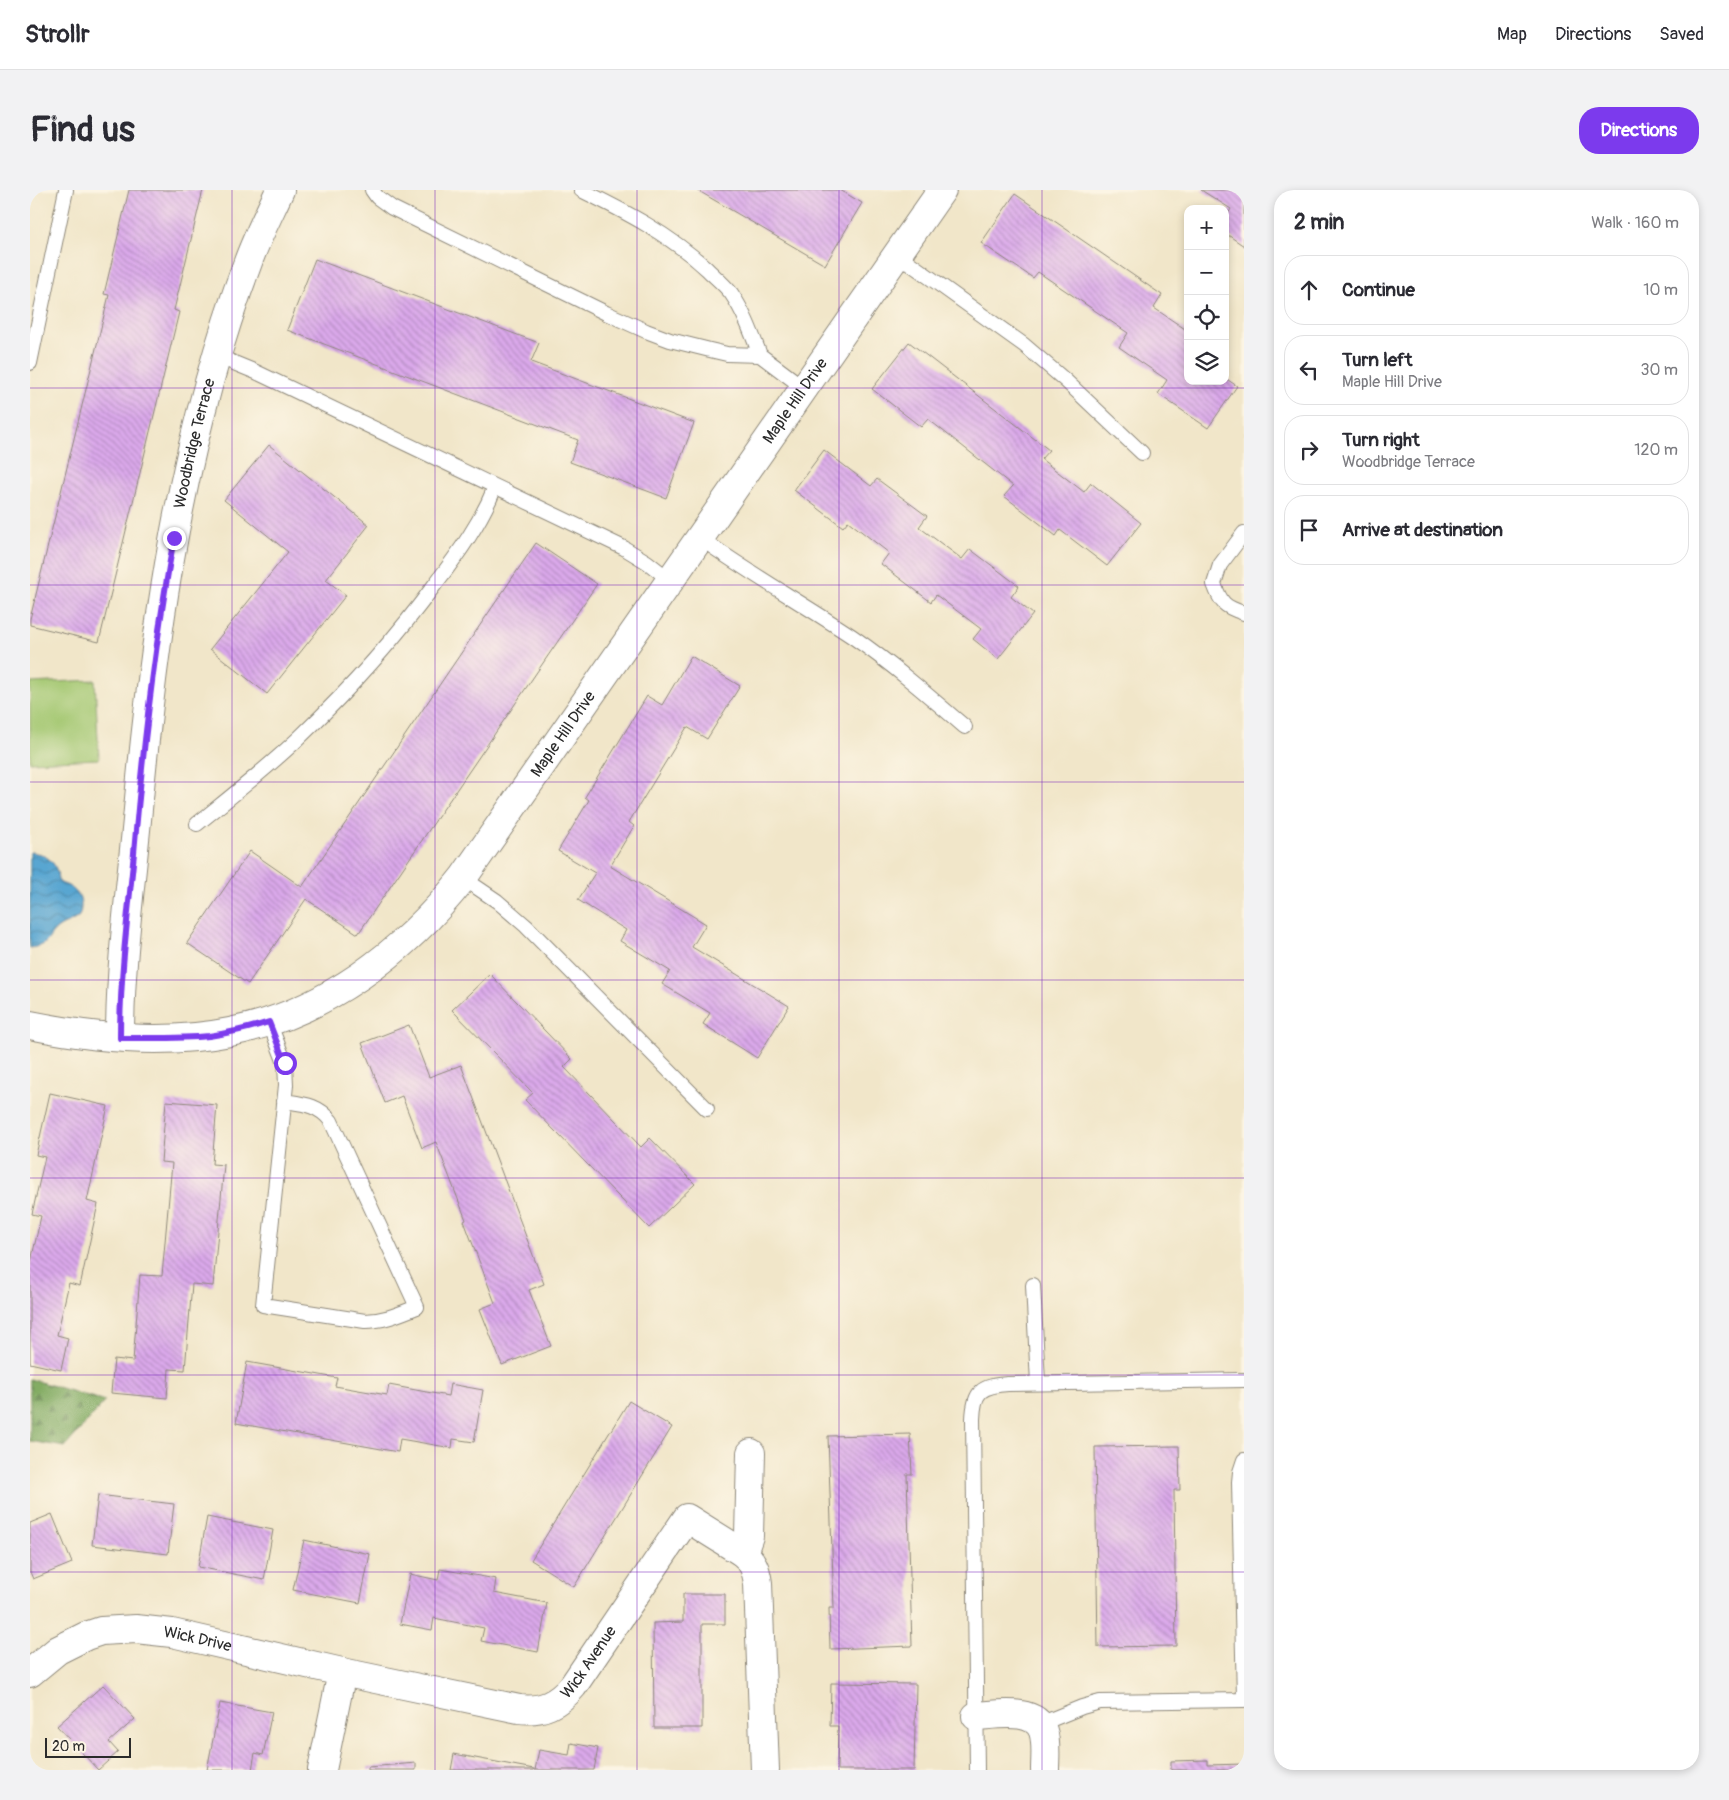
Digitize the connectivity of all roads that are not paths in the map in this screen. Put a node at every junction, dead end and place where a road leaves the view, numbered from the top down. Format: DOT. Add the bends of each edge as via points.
graph roads {
  1 [pos="66,190"];
  2 [pos="280,190"];
  3 [pos="372,190"];
  4 [pos="581,190"];
  5 [pos="942,190"];
  6 [pos="897,254"];
  7 [pos="760,355"];
  8 [pos="217,356"];
  9 [pos="30,364"];
  10 [pos="804,388"];
  11 [pos="1142,453"];
  12 [pos="496,487"];
  13 [pos="1244,533"];
  14 [pos="700,538"];
  15 [pos="670,580"];
  16 [pos="1244,613"];
  17 [pos="965,727"];
  18 [pos="197,824"];
  19 [pos="463,878"];
  20 [pos="269,1022"];
  21 [pos="30,1025"];
  22 [pos="120,1038"];
  23 [pos="284,1101"];
  24 [pos="707,1109"];
  25 [pos="1032,1285"];
  26 [pos="1244,1380"];
  27 [pos="1038,1383"];
  28 [pos="751,1453"];
  29 [pos="1244,1460"];
  30 [pos="743,1553"];
  31 [pos="342,1672"];
  32 [pos="30,1673"];
  33 [pos="374,1678"];
  34 [pos="1244,1699"];
  35 [pos="976,1716"];
  36 [pos="1040,1724"];
  37 [pos="322,1770"];
  38 [pos="765,1770"];
  39 [pos="977,1770"];
  40 [pos="1045,1770"];
  1 -- 9 [label="lane"];
  2 -- 8 [label="street, Woodbridge Terrace" via="249,260"];
  3 -- 7 [label="lane" via="392,208 639,328 692,346 728,354"];
  4 -- 7 [label="lane" via="658,231 702,265 730,293 748,324"];
  5 -- 6 [label="street, Maple Hill Drive"];
  6 -- 10 [label="street, Maple Hill Drive"];
  6 -- 11 [label="lane" via="1024,345"];
  7 -- 10 [label="lane"];
  8 -- 12 [label="lane"];
  8 -- 22 [label="street, Woodbridge Terrace" via="181,500 155,655 143,747 122,977"];
  10 -- 14 [label="street, Maple Hill Drive"];
  12 -- 15 [label="lane" via="624,548"];
  12 -- 18 [label="lane" via="467,540 381,653 301,736"];
  13 -- 16 [label="lane" via="1220,565 1214,584 1226,607"];
  14 -- 15 [label="street, Maple Hill Drive"];
  14 -- 17 [label="lane" via="853,638"];
  15 -- 19 [label="street, Maple Hill Drive"];
  19 -- 20 [label="street, Maple Hill Drive" via="425,922 382,960 323,998"];
  19 -- 24 [label="lane" via="526,926"];
  20 -- 22 [label="street, Maple Hill Drive" via="210,1036"];
  20 -- 23 [label="lane" via="285,1063"];
  21 -- 22 [label="street, Maple Hill Drive"];
  23 -- 23 [label="lane" via="263,1305 365,1321 388,1318 416,1307 331,1121 309,1104"];
  25 -- 27 [label="lane"];
  26 -- 27 [label="lane"];
  27 -- 35 [label="lane" via="989,1387 980,1391 973,1408"];
  28 -- 30 [label="street" via="749,1536"];
  29 -- 34 [label="lane" via="1239,1482"];
  30 -- 33 [label="street, Wick Avenue" via="686,1518 572,1686 560,1700 546,1708 519,1709"];
  30 -- 38 [label="street, Wick Avenue" via="750,1558 758,1582"];
  31 -- 32 [label="street, Wick Drive" via="172,1633 136,1629 101,1631 86,1636 58,1650"];
  31 -- 33 [label="street, Wick Drive"];
  31 -- 37 [label="street"];
  34 -- 36 [label="lane" via="1100,1702"];
  35 -- 36 [label="street" via="1019,1715"];
  35 -- 39 [label="lane"];
  36 -- 40 [label="street"];
}
